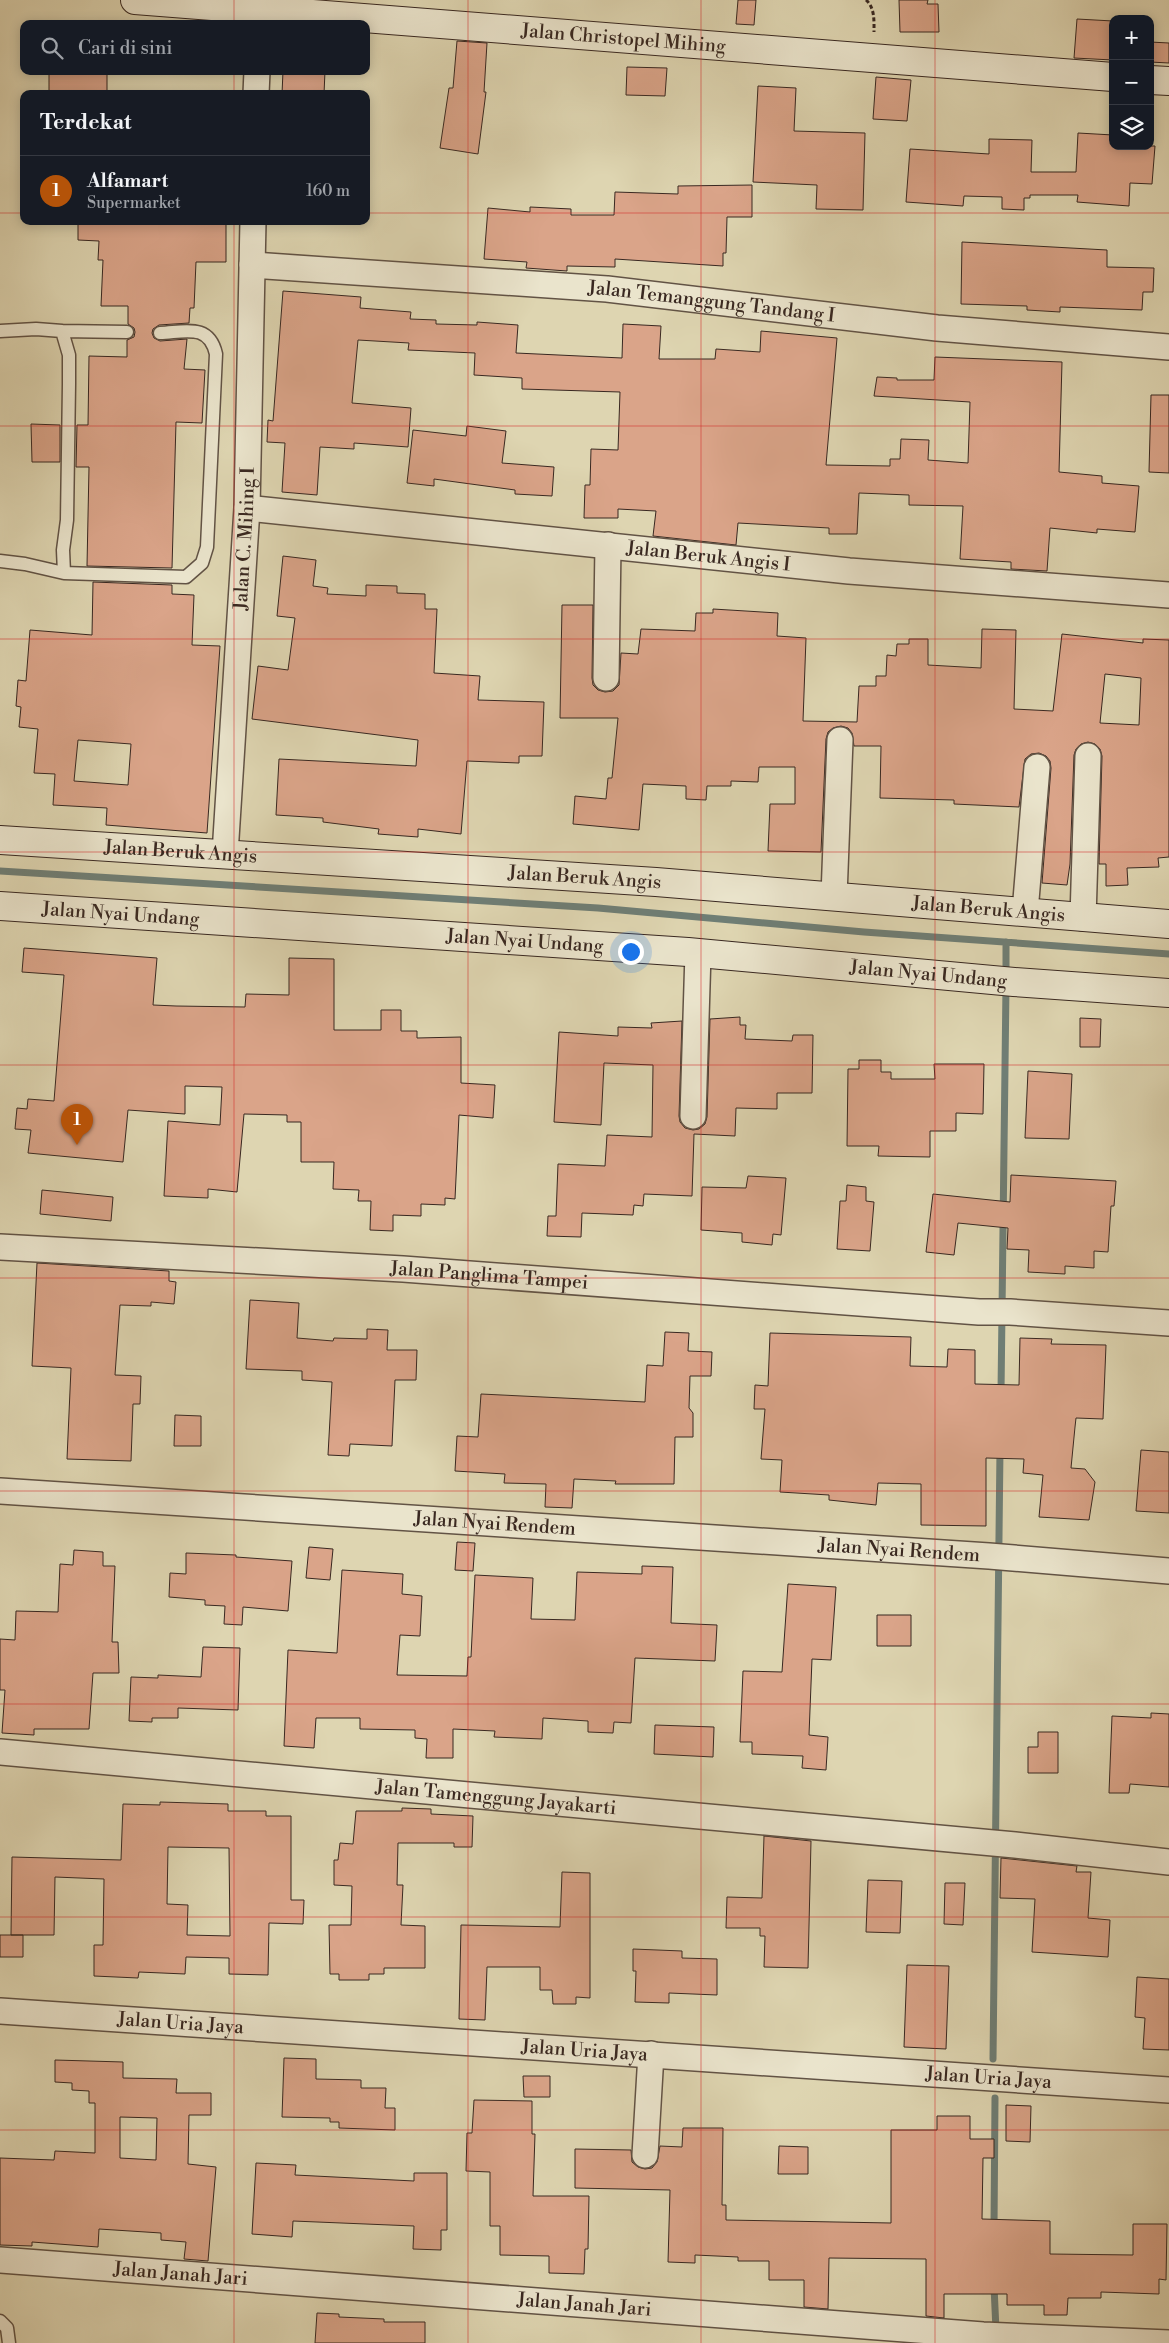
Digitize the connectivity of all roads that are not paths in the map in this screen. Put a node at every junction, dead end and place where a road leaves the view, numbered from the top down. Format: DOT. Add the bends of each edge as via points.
graph roads {
  1 [pos="135,0"];
  2 [pos="258,17"];
  3 [pos="303,20"];
  4 [pos="370,24"];
  5 [pos="257,75"];
  6 [pos="1109,77"];
  7 [pos="1154,80"];
  8 [pos="1169,81"];
  9 [pos="256,90"];
  10 [pos="253,225"];
  11 [pos="252,265"];
  12 [pos="0,331"];
  13 [pos="62,331"];
  14 [pos="127,332"];
  15 [pos="160,333"];
  16 [pos="1169,347"];
  17 [pos="247,508"];
  18 [pos="608,546"];
  19 [pos="0,561"];
  20 [pos="64,573"];
  21 [pos="1169,595"];
  22 [pos="606,678"];
  23 [pos="840,740"];
  24 [pos="1088,756"];
  25 [pos="1037,767"];
  26 [pos="0,840"];
  27 [pos="225,854"];
  28 [pos="834,896"];
  29 [pos="0,906"];
  30 [pos="1025,912"];
  31 [pos="1083,918"];
  32 [pos="1169,924"];
  33 [pos="698,953"];
  34 [pos="1169,993"];
  35 [pos="693,1116"];
  36 [pos="0,1247"];
  37 [pos="1169,1323"];
  38 [pos="0,1491"];
  39 [pos="1169,1571"];
  40 [pos="0,1752"];
  41 [pos="1169,1862"];
  42 [pos="0,2011"];
  43 [pos="651,2054"];
  44 [pos="1169,2090"];
  45 [pos="645,2155"];
  46 [pos="0,2260"];
  47 [pos="0,2321"];
  48 [pos="9,2343"];
  49 [pos="1169,2343"];
  1 -- 2 [label="street, Jalan Christopel Mihing"];
  2 -- 3 [label="street, Jalan Christopel Mihing"];
  4 -- 6 [label="street, Jalan Christopel Mihing"];
  5 -- 9 [label="street"];
  7 -- 8 [label="street"];
  10 -- 11 [label="street, Jalan C. Mihing I"];
  11 -- 16 [label="street, Jalan Temanggung Tandang I" via="607,289 937,328"];
  11 -- 17 [label="street, Jalan C. Mihing I"];
  12 -- 13 [label="lane"];
  13 -- 14 [label="lane"];
  13 -- 20 [label="lane" via="69,355"];
  15 -- 20 [label="lane" via="206,334 213,342 216,354 206,548 202,563 186,577"];
  17 -- 18 [label="street, Jalan Beruk Angis I"];
  17 -- 27 [label="street, Jalan C. Mihing I"];
  18 -- 21 [label="street, Jalan Beruk Angis I" via="849,571"];
  18 -- 22 [label="street"];
  19 -- 20 [label="lane"];
  23 -- 28 [label="street"];
  24 -- 31 [label="street"];
  25 -- 30 [label="street"];
  26 -- 27 [label="street, Jalan Beruk Angis"];
  27 -- 28 [label="street, Jalan Beruk Angis"];
  28 -- 30 [label="street, Jalan Beruk Angis"];
  29 -- 33 [label="street, Jalan Nyai Undang"];
  30 -- 31 [label="street, Jalan Beruk Angis"];
  31 -- 32 [label="street, Jalan Beruk Angis"];
  33 -- 34 [label="street, Jalan Nyai Undang"];
  33 -- 35 [label="street"];
  36 -- 37 [label="street, Jalan Panglima Tampei" via="403,1269"];
  38 -- 39 [label="street, Jalan Nyai Rendem" via="1001,1556"];
  40 -- 41 [label="street, Jalan Tamenggung Jayakarti"];
  42 -- 43 [label="street, Jalan Uria Jaya"];
  43 -- 44 [label="street, Jalan Uria Jaya"];
  43 -- 45 [label="street"];
  46 -- 49 [label="street, Jalan Janah Jari" via="983,2335"];
  47 -- 48 [label="lane" via="7,2328"];
}
